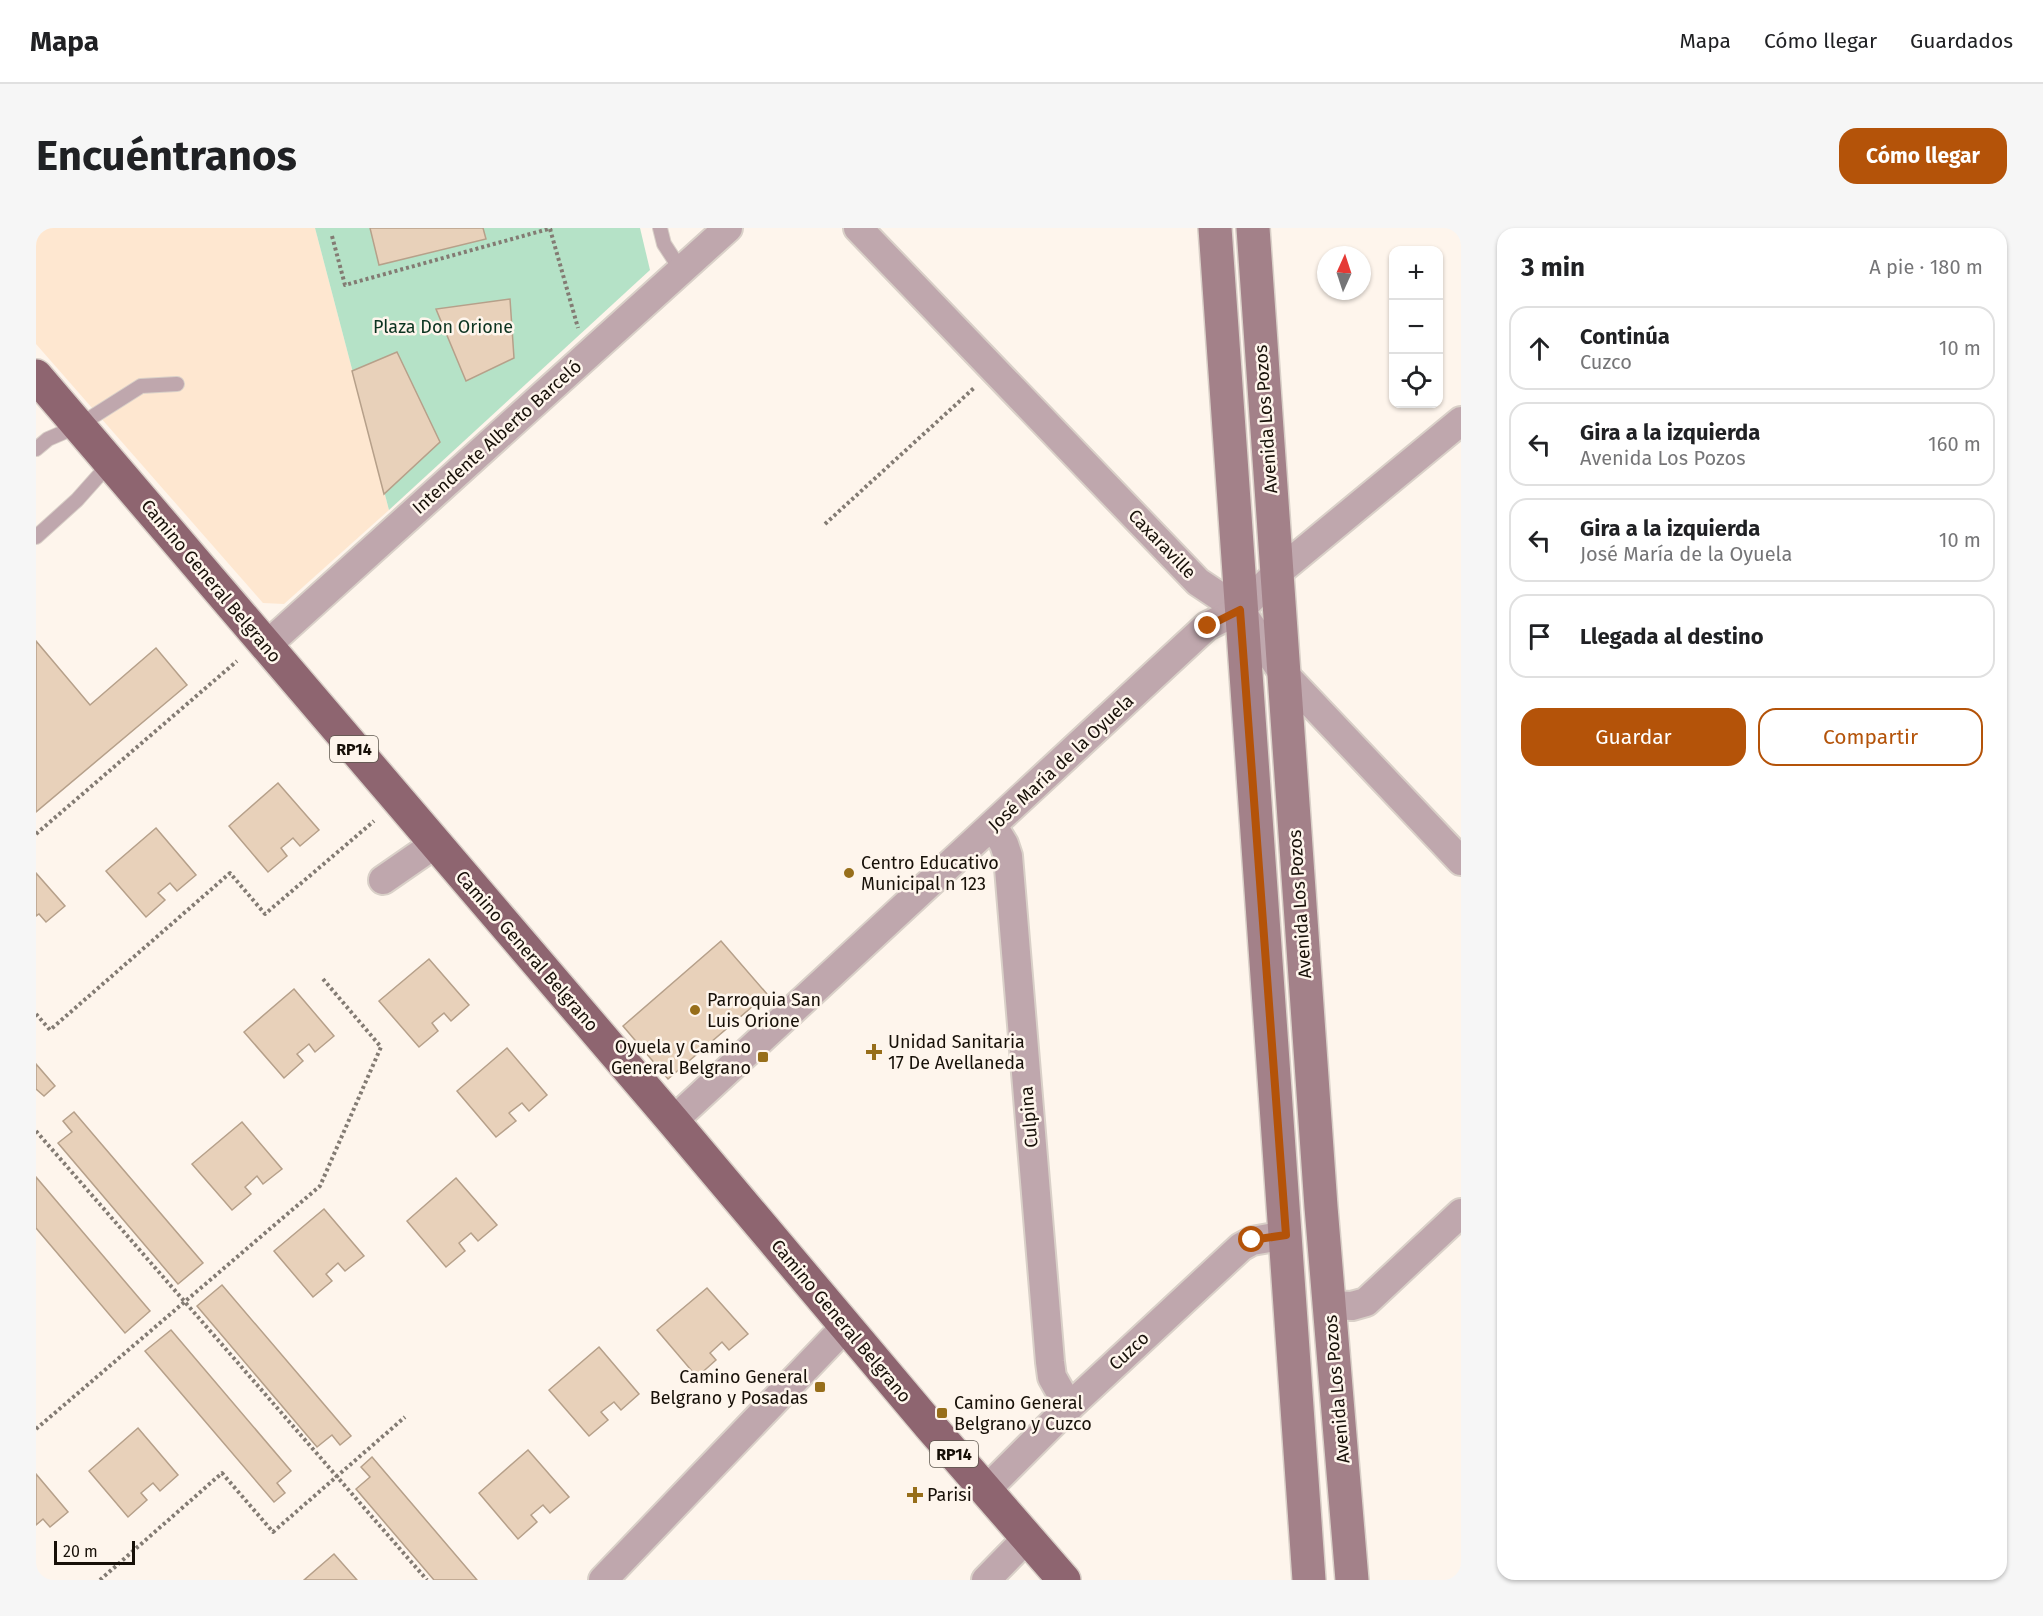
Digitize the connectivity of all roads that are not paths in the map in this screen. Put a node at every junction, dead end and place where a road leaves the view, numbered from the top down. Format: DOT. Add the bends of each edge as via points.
graph roads {
  1 [pos="660,228"];
  2 [pos="728,228"];
  3 [pos="858,228"];
  4 [pos="1215,228"];
  5 [pos="1253,228"];
  6 [pos="681,270"];
  7 [pos="36,376"];
  8 [pos="177,384"];
  9 [pos="1461,422"];
  10 [pos="78,426"];
  11 [pos="36,449"];
  12 [pos="110,463"];
  13 [pos="36,537"];
  14 [pos="1276,574"];
  15 [pos="1240,610"];
  16 [pos="266,646"];
  17 [pos="1283,673"];
  18 [pos="993,826"];
  19 [pos="435,844"];
  20 [pos="1461,861"];
  21 [pos="383,880"];
  22 [pos="673,1121"];
  23 [pos="1461,1213"];
  24 [pos="1286,1235"];
  25 [pos="1330,1305"];
  26 [pos="846,1326"];
  27 [pos="1069,1407"];
  28 [pos="986,1490"];
  29 [pos="1028,1537"];
  30 [pos="1355,1579"];
  31 [pos="603,1580"];
  32 [pos="986,1580"];
  33 [pos="1064,1580"];
  34 [pos="1309,1580"];
  1 -- 6 [label="lane" via="664,244"];
  2 -- 6 [label="street, Intendente Alberto Barceló"];
  3 -- 15 [label="street, Caxaraville" via="1198,582"];
  4 -- 15 [label="street, Avenida Los Pozos"];
  5 -- 14 [label="street, Avenida Los Pozos"];
  6 -- 16 [label="street, Intendente Alberto Barceló"];
  7 -- 10 [label="main road, Camino General Belgrano / RP14"];
  8 -- 10 [label="lane" via="141,386"];
  9 -- 14 [label="street, José María de la Oyuela"];
  10 -- 11 [label="lane" via="48,439"];
  10 -- 12 [label="main road, Camino General Belgrano / RP14"];
  12 -- 13 [label="lane"];
  12 -- 16 [label="main road, Camino General Belgrano / RP14"];
  14 -- 15 [label="street, José María de la Oyuela"];
  14 -- 17 [label="street, Avenida Los Pozos"];
  15 -- 17 [label="street, Caxaraville"];
  15 -- 18 [label="street, José María de la Oyuela" via="1208,626"];
  15 -- 24 [label="street, Avenida Los Pozos"];
  16 -- 19 [label="main road, Camino General Belgrano / RP14"];
  17 -- 20 [label="street, Caxaraville"];
  17 -- 25 [label="street, Avenida Los Pozos"];
  18 -- 22 [label="street, José María de la Oyuela"];
  18 -- 27 [label="street, Culpina" via="1008,855 1050,1362 1052,1377"];
  19 -- 21 [label="street"];
  19 -- 22 [label="main road, Camino General Belgrano / RP14"];
  22 -- 26 [label="main road, Camino General Belgrano / RP14"];
  23 -- 25 [label="street" via="1366,1302"];
  24 -- 27 [label="street, Cuzco" via="1252,1240 1241,1247"];
  24 -- 34 [label="street, Avenida Los Pozos"];
  25 -- 30 [label="street, Avenida Los Pozos"];
  26 -- 28 [label="main road, Camino General Belgrano / RP14"];
  26 -- 31 [label="street"];
  27 -- 28 [label="street, Cuzco"];
  28 -- 29 [label="main road, Camino General Belgrano / RP14"];
  29 -- 32 [label="street"];
  29 -- 33 [label="main road, Camino General Belgrano / RP14"];
}
